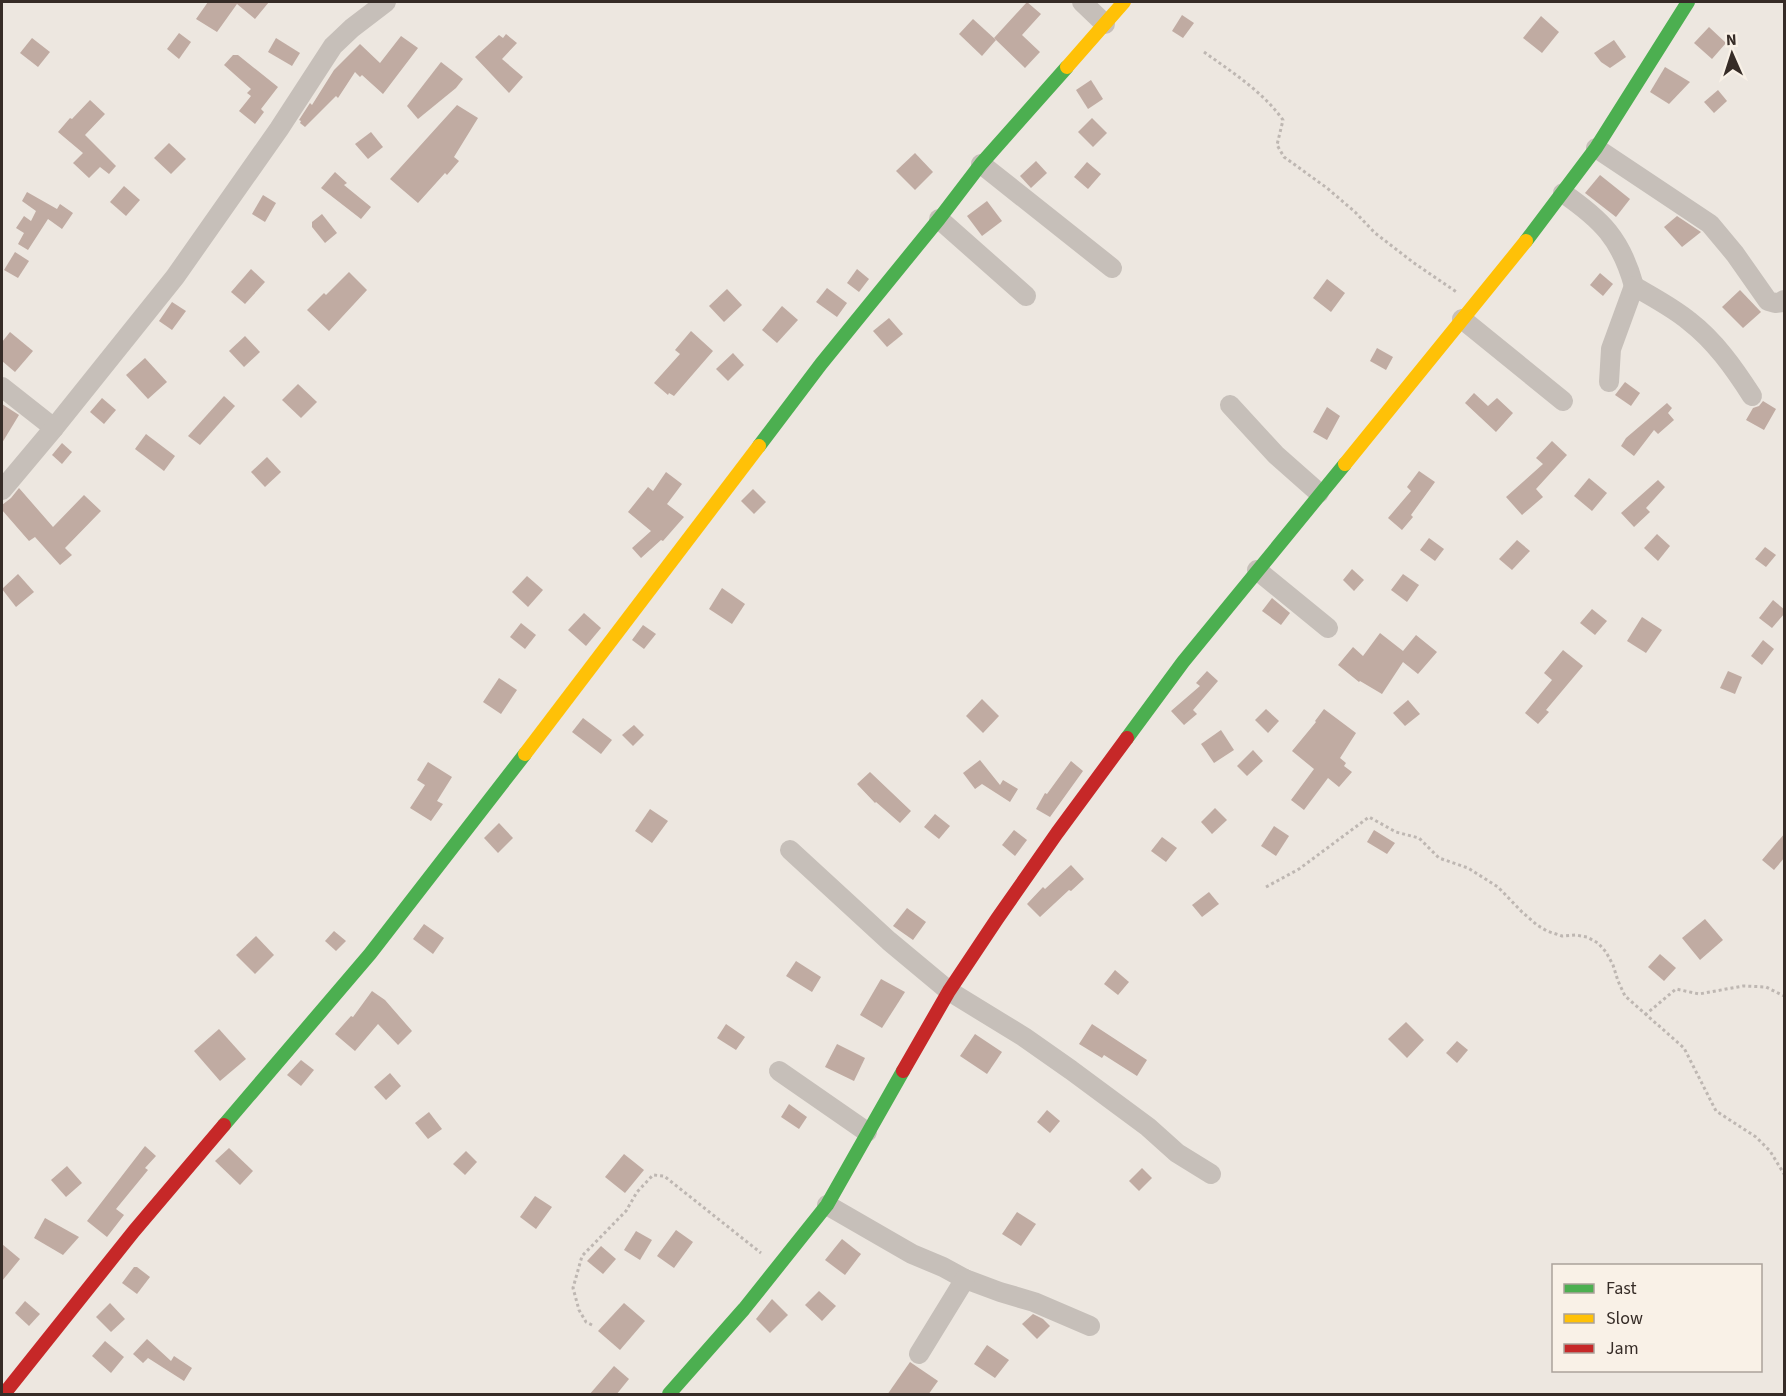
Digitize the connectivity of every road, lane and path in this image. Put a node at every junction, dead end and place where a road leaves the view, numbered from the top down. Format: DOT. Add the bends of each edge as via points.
graph roads {
  1 [pos="386,2"];
  2 [pos="1082,2"];
  3 [pos="1124,2"];
  4 [pos="1688,2"];
  5 [pos="1105,24"];
  6 [pos="1204,52"];
  7 [pos="1596,148"];
  8 [pos="981,164"];
  9 [pos="1563,193"];
  10 [pos="939,219"];
  11 [pos="1112,268"];
  12 [pos="1634,286"];
  13 [pos="1026,296"];
  14 [pos="1785,300"];
  15 [pos="1468,312"];
  16 [pos="1609,382"];
  17 [pos="2,387"];
  18 [pos="1752,396"];
  19 [pos="1563,401"];
  20 [pos="1230,405"];
  21 [pos="54,428"];
  22 [pos="2,490"];
  23 [pos="1319,493"];
  24 [pos="1257,570"];
  25 [pos="1328,628"];
  26 [pos="790,850"];
  27 [pos="1266,887"];
  28 [pos="949,991"];
  29 [pos="1785,996"];
  30 [pos="1645,1015"];
  31 [pos="779,1071"];
  32 [pos="867,1132"];
  33 [pos="1211,1174"];
  34 [pos="1785,1174"];
  35 [pos="827,1205"];
  36 [pos="779,1265"];
  37 [pos="965,1279"];
  38 [pos="592,1325"];
  39 [pos="1090,1326"];
  40 [pos="919,1354"];
  41 [pos="4,1395"];
  42 [pos="669,1395"];
  1 -- 21 [label="street" via="333,46 175,277"];
  2 -- 5 [label="street"];
  3 -- 5 [label="street"];
  4 -- 7 [label="street"];
  5 -- 8 [label="street"];
  6 -- 15 [label="path" via="1273,106 1283,120 1277,145 1284,157 1341,200"];
  7 -- 9 [label="street"];
  7 -- 14 [label="street" via="1710,224 1768,301"];
  8 -- 10 [label="street"];
  8 -- 11 [label="street"];
  9 -- 12 [label="street" via="1590,211 1618,245"];
  9 -- 15 [label="street"];
  10 -- 13 [label="street"];
  10 -- 41 [label="street" via="821,364 370,954 141,1222"];
  12 -- 16 [label="street" via="1611,350"];
  12 -- 18 [label="street" via="1690,321 1728,360"];
  15 -- 19 [label="street"];
  15 -- 23 [label="street"];
  17 -- 21 [label="street"];
  20 -- 23 [label="street" via="1276,455"];
  21 -- 22 [label="street"];
  23 -- 24 [label="street"];
  24 -- 25 [label="street"];
  24 -- 28 [label="street" via="1125,740"];
  26 -- 28 [label="street"];
  27 -- 30 [label="path" via="1299,869 1369,817 1396,832 1419,838 1439,858 1468,868 1498,887 1521,912 1547,931 1587,937 1598,943 1613,965 1625,996"];
  28 -- 32 [label="street"];
  28 -- 33 [label="street" via="1062,1063 1148,1126 1177,1153"];
  29 -- 30 [label="path" via="1766,987 1743,986 1699,994 1676,989"];
  30 -- 34 [label="path" via="1684,1048 1716,1111 1756,1137"];
  31 -- 32 [label="street"];
  32 -- 35 [label="street"];
  35 -- 36 [label="street"];
  35 -- 37 [label="street" via="912,1254"];
  36 -- 38 [label="path" via="664,1176 653,1175 636,1192 626,1211 582,1256 573,1288 579,1310"];
  36 -- 42 [label="street"];
  37 -- 39 [label="street"];
  37 -- 40 [label="street"];
}
